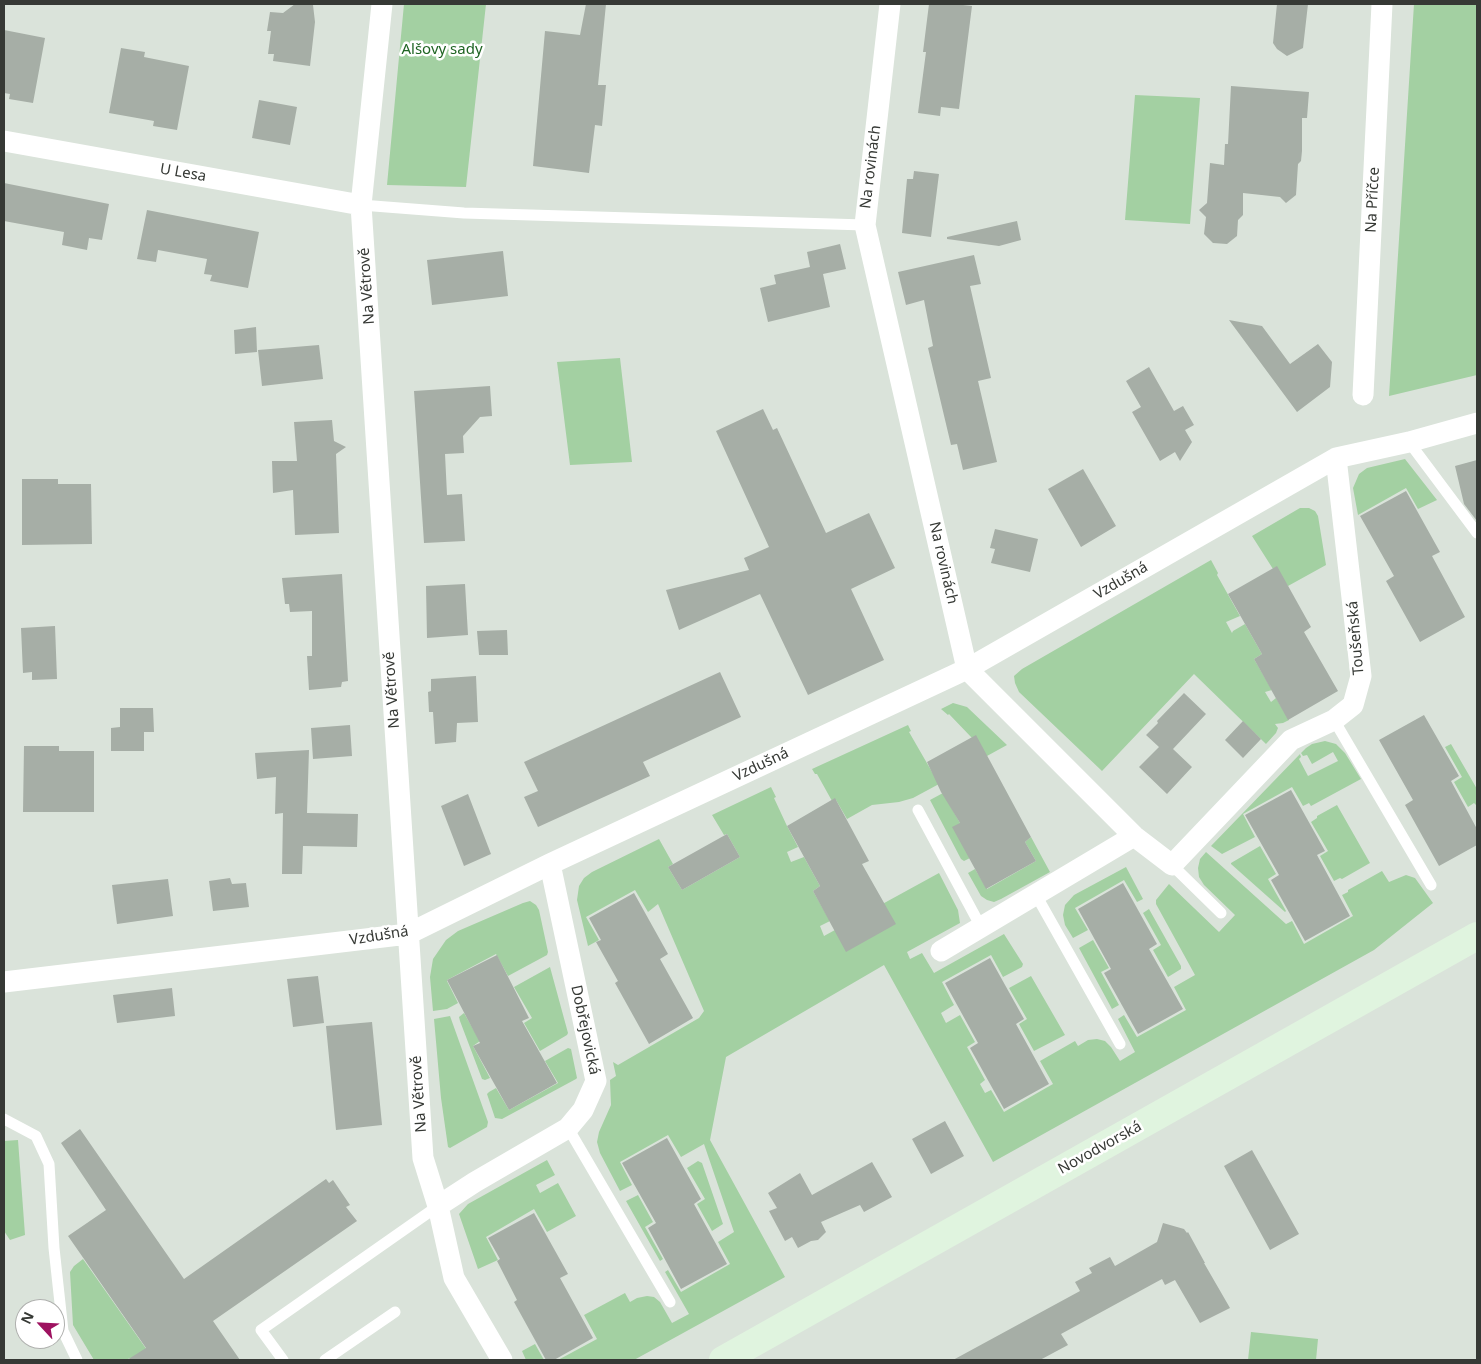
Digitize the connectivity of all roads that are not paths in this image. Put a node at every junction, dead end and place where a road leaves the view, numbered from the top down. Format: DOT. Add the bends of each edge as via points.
graph roads {
  1 [pos="382,4"];
  2 [pos="890,4"];
  3 [pos="1382,4"];
  4 [pos="4,141"];
  5 [pos="361,205"];
  6 [pos="864,225"];
  7 [pos="1363,395"];
  8 [pos="1477,423"];
  9 [pos="1409,442"];
  10 [pos="1336,458"];
  11 [pos="1477,533"];
  12 [pos="967,669"];
  13 [pos="1334,720"];
  14 [pos="918,810"];
  15 [pos="1134,836"];
  16 [pos="550,864"];
  17 [pos="1172,866"];
  18 [pos="1431,885"];
  19 [pos="1036,895"];
  20 [pos="1221,913"];
  21 [pos="981,927"];
  22 [pos="408,934"];
  23 [pos="1477,936"];
  24 [pos="942,951"];
  25 [pos="4,982"];
  26 [pos="1120,1044"];
  27 [pos="4,1119"];
  28 [pos="568,1128"];
  29 [pos="438,1206"];
  30 [pos="670,1302"];
  31 [pos="395,1312"];
  32 [pos="77,1360"];
  33 [pos="283,1360"];
  34 [pos="325,1360"];
  35 [pos="502,1360"];
  36 [pos="723,1360"];
  1 -- 5 [label="street, Na Větrově"];
  2 -- 6 [label="street, Na rovinách"];
  3 -- 7 [label="street, Na Příčce"];
  4 -- 5 [label="street, U Lesa"];
  5 -- 6 [label="lane" via="464,213"];
  5 -- 22 [label="street, Na Větrově"];
  6 -- 12 [label="street, Na rovinách"];
  8 -- 9 [label="street, Vzdušná"];
  9 -- 10 [label="street, Vzdušná"];
  9 -- 11 [label="lane"];
  10 -- 12 [label="street, Vzdušná"];
  10 -- 13 [label="street, Toušeňská" via="1361,676 1353,706"];
  12 -- 15 [label="street"];
  12 -- 16 [label="street, Vzdušná"];
  13 -- 17 [label="street, Toušeňská" via="1291,740"];
  13 -- 18 [label="lane"];
  14 -- 21 [label="lane"];
  15 -- 17 [label="street"];
  15 -- 19 [label="street"];
  16 -- 22 [label="street, Vzdušná"];
  16 -- 28 [label="street, Dobřejovická" via="596,1082 583,1110"];
  17 -- 20 [label="lane"];
  19 -- 21 [label="street"];
  19 -- 26 [label="lane"];
  21 -- 24 [label="street"];
  22 -- 25 [label="street, Vzdušná"];
  22 -- 29 [label="street, Na Větrově" via="423,1158"];
  23 -- 36 [label="main road, Novodvorská"];
  27 -- 32 [label="lane" via="36,1136 49,1164 63,1331"];
  28 -- 29 [label="street, Dobřejovická"];
  28 -- 30 [label="lane"];
  29 -- 33 [label="lane" via="261,1330"];
  29 -- 35 [label="street, Na Větrově" via="454,1278"];
  31 -- 34 [label="lane"];
}
